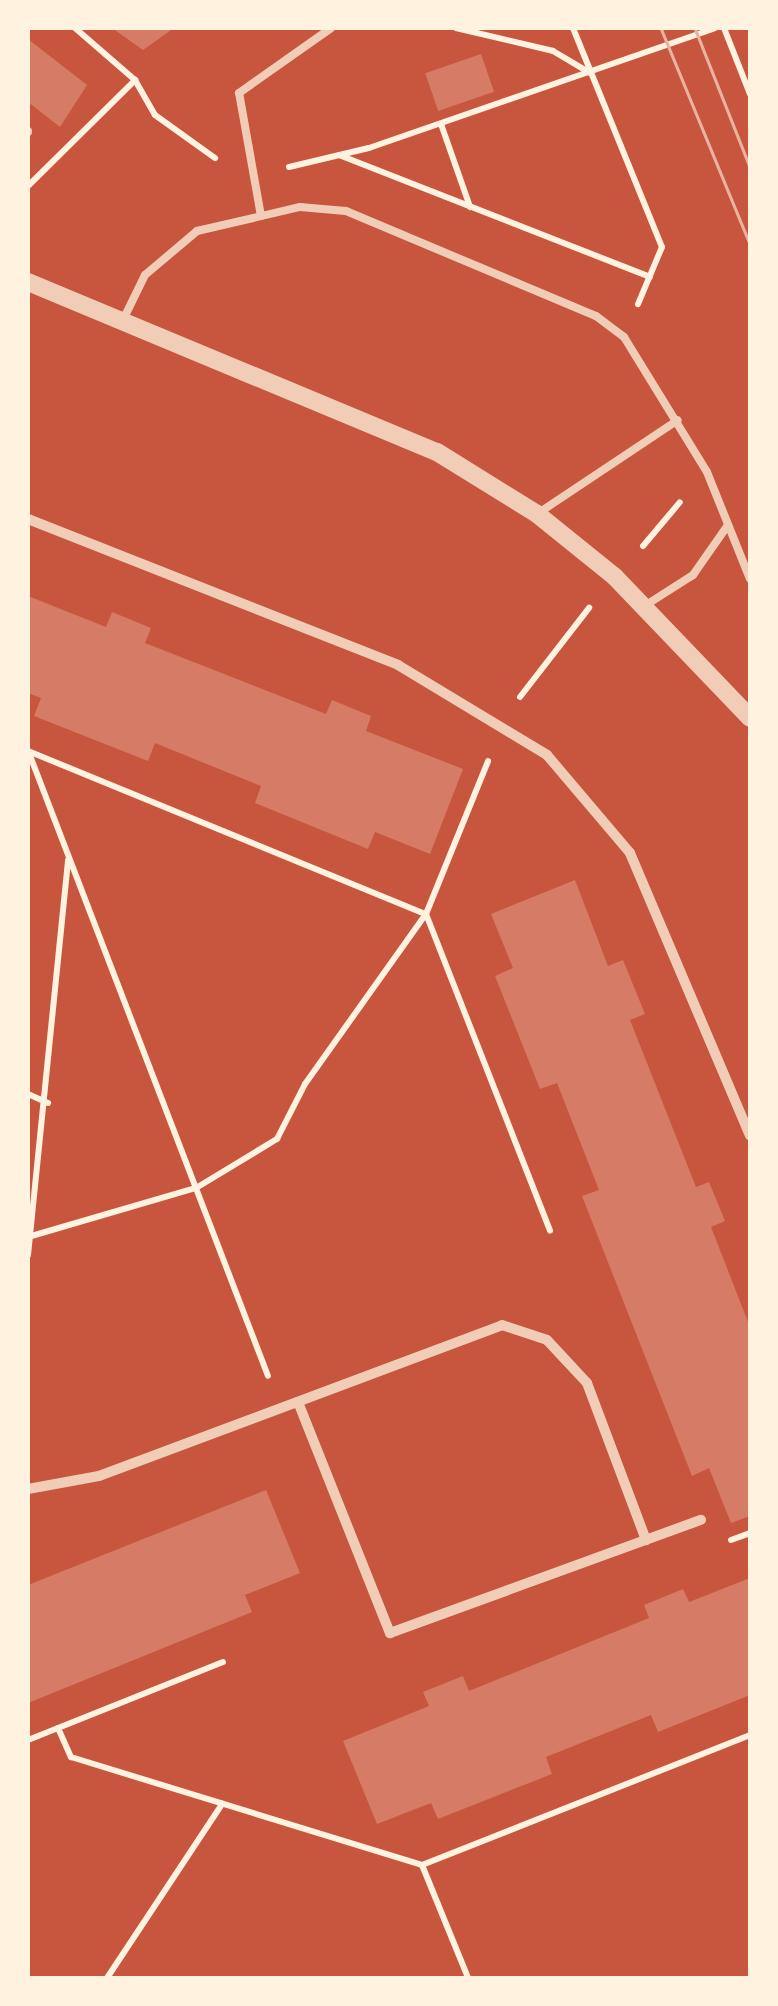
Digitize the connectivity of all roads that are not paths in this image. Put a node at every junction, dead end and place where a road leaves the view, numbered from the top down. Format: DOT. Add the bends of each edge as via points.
graph roads {
  1 [pos="332,28"];
  2 [pos="262,216"];
  3 [pos="28,282"];
  4 [pos="123,320"];
  5 [pos="678,420"];
  6 [pos="538,514"];
  7 [pos="28,519"];
  8 [pos="728,525"];
  9 [pos="750,579"];
  10 [pos="646,605"];
  11 [pos="750,718"];
  12 [pos="750,1136"];
  13 [pos="298,1402"];
  14 [pos="28,1489"];
  15 [pos="702,1520"];
  16 [pos="646,1540"];
  1 -- 2 [label="lane" via="239,93"];
  2 -- 4 [label="lane" via="197,232 164,253"];
  2 -- 5 [label="lane" via="346,211 596,316 624,337"];
  3 -- 4 [label="street"];
  4 -- 6 [label="street" via="419,444"];
  5 -- 6 [label="lane"];
  5 -- 8 [label="lane"];
  6 -- 10 [label="street"];
  7 -- 12 [label="street" via="398,665 503,724 584,792 630,853"];
  8 -- 9 [label="lane"];
  8 -- 10 [label="lane" via="693,575"];
  10 -- 11 [label="street"];
  13 -- 14 [label="street" via="99,1476"];
  13 -- 16 [label="street" via="502,1326 547,1340 588,1383"];
  13 -- 16 [label="street" via="390,1633"];
  15 -- 16 [label="street"];
}
